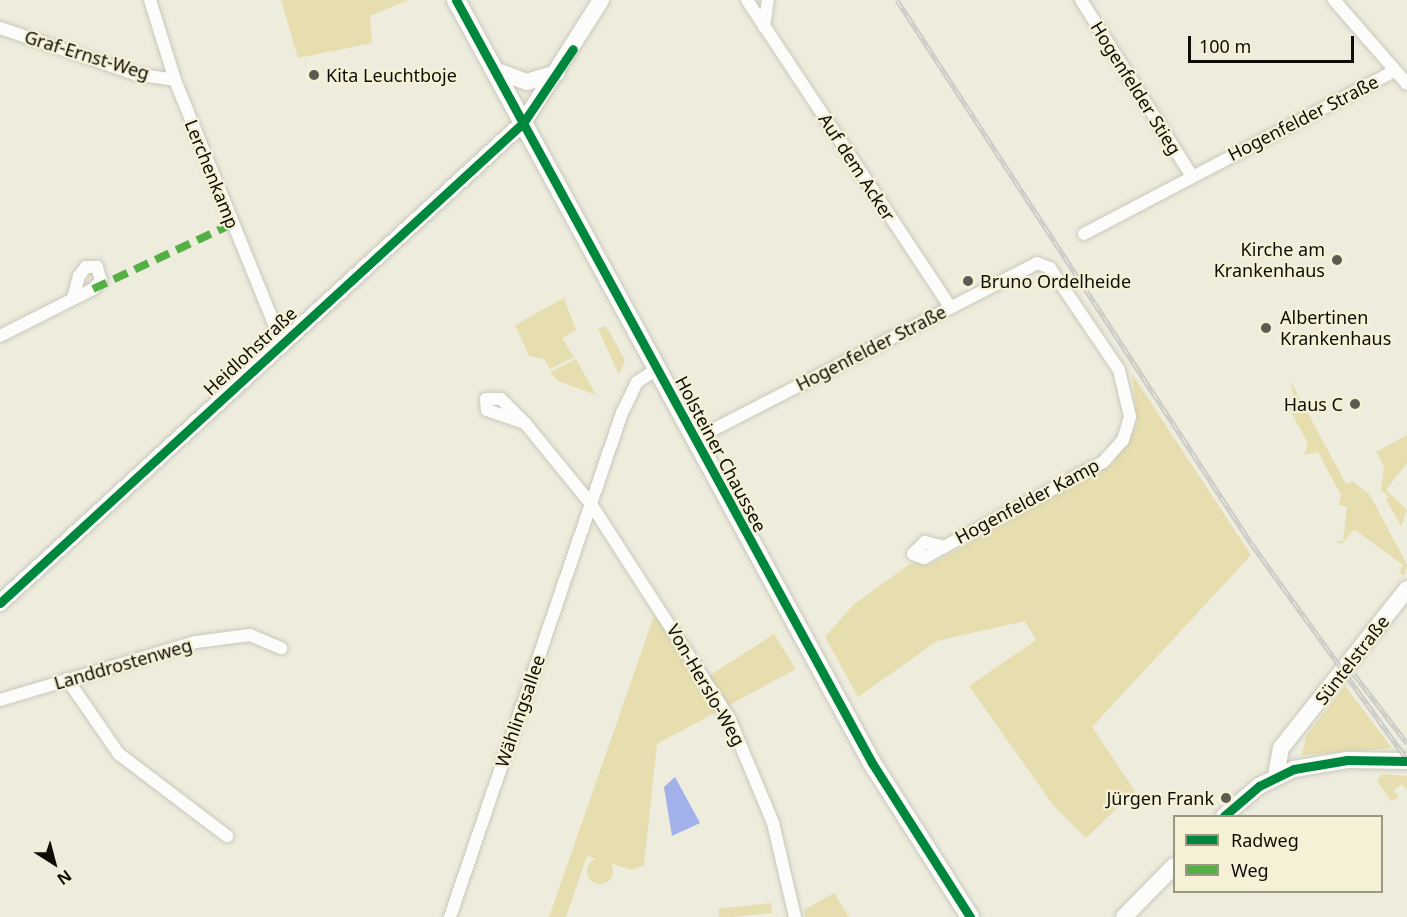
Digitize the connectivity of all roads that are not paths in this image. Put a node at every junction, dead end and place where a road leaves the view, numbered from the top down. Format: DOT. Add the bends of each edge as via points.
graph roads {
  1 [pos="150,0"];
  2 [pos="456,0"];
  3 [pos="601,0"];
  4 [pos="747,0"];
  5 [pos="768,0"];
  6 [pos="1081,0"];
  7 [pos="1334,0"];
  8 [pos="764,27"];
  9 [pos="0,28"];
  10 [pos="497,71"];
  11 [pos="1395,71"];
  12 [pos="557,73"];
  13 [pos="175,80"];
  14 [pos="1407,84"];
  15 [pos="523,123"];
  16 [pos="1191,176"];
  17 [pos="1084,234"];
  18 [pos="1050,268"];
  19 [pos="73,298"];
  20 [pos="950,307"];
  21 [pos="0,336"];
  22 [pos="282,344"];
  23 [pos="657,369"];
  24 [pos="525,423"];
  25 [pos="693,440"];
  26 [pos="591,504"];
  27 [pos="944,547"];
  28 [pos="1407,589"];
  29 [pos="0,603"];
  30 [pos="281,648"];
  31 [pos="67,679"];
  32 [pos="0,700"];
  33 [pos="1296,731"];
  34 [pos="1407,761"];
  35 [pos="1294,769"];
  36 [pos="1276,776"];
  37 [pos="1225,815"];
  38 [pos="227,836"];
  39 [pos="1173,867"];
  40 [pos="942,880"];
  41 [pos="450,917"];
  42 [pos="795,917"];
  43 [pos="956,917"];
  44 [pos="969,917"];
  45 [pos="1124,917"];
  1 -- 13 [label="street, Lerchenkamp"];
  2 -- 10 [label="main road, Holsteiner Chaussee"];
  3 -- 12 [label="main road, Heidlohstraße"];
  4 -- 8 [label="street, Auf dem Acker"];
  5 -- 8 [label="street"];
  6 -- 16 [label="street, Hogenfelder Stieg"];
  7 -- 11 [label="street"];
  8 -- 20 [label="street, Auf dem Acker"];
  9 -- 13 [label="street, Graf-Ernst-Weg" via="135,74"];
  10 -- 12 [label="main road" via="527,82"];
  10 -- 15 [label="main road, Holsteiner Chaussee"];
  11 -- 14 [label="street"];
  11 -- 16 [label="street, Hogenfelder Straße"];
  12 -- 15 [label="main road, Heidlohstraße"];
  13 -- 22 [label="street, Lerchenkamp"];
  15 -- 22 [label="main road, Heidlohstraße"];
  15 -- 23 [label="main road, Holsteiner Chaussee"];
  16 -- 17 [label="street, Hogenfelder Straße"];
  18 -- 20 [label="street, Hogenfelder Straße" via="1037,263"];
  18 -- 27 [label="street, Hogenfelder Kamp" via="1119,370 1130,417 1123,440 1103,462"];
  19 -- 21 [label="street"];
  20 -- 25 [label="street, Hogenfelder Straße"];
  22 -- 29 [label="main road, Heidlohstraße"];
  23 -- 25 [label="main road, Holsteiner Chaussee"];
  23 -- 26 [label="street, Wählingsallee" via="637,382 622,412"];
  24 -- 26 [label="street"];
  25 -- 40 [label="main road, Holsteiner Chaussee"];
  26 -- 41 [label="street, Wählingsallee"];
  26 -- 42 [label="street, Von-Herslo-Weg" via="730,720 773,822"];
  28 -- 33 [label="main road, Süntelstraße"];
  30 -- 31 [label="street, Landdrostenweg" via="250,635 234,636 132,658"];
  31 -- 32 [label="street, Landdrostenweg"];
  31 -- 38 [label="street" via="119,754"];
  33 -- 35 [label="main road"];
  33 -- 36 [label="main road, Süntelstraße" via="1278,752"];
  34 -- 35 [label="main road" via="1347,760"];
  35 -- 36 [label="main road"];
  36 -- 37 [label="main road"];
  39 -- 45 [label="main road"];
  40 -- 43 [label="main road, Holsteiner Chaussee"];
  40 -- 44 [label="main road, Holsteiner Chaussee"];
}
